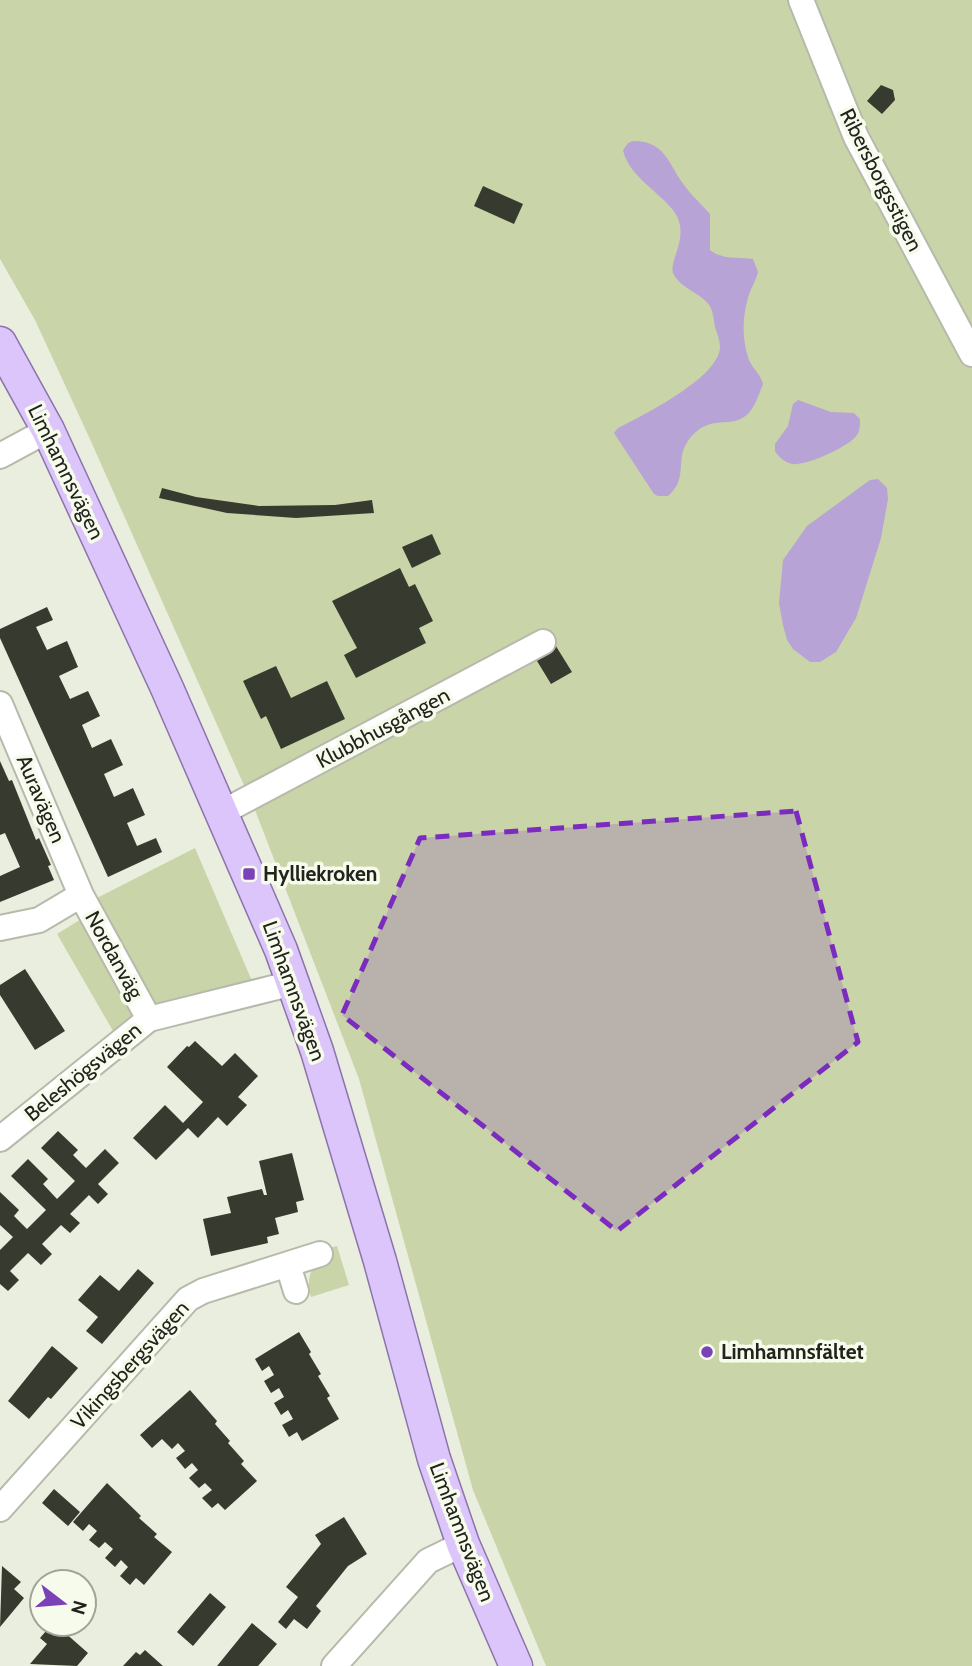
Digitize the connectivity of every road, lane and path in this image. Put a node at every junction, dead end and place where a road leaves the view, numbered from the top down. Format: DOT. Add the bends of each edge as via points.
graph roads {
  1 [pos="801,0"];
  2 [pos="0,343"];
  3 [pos="972,355"];
  4 [pos="48,430"];
  5 [pos="0,456"];
  6 [pos="543,642"];
  7 [pos="0,704"];
  8 [pos="221,813"];
  9 [pos="81,895"];
  10 [pos="0,928"];
  11 [pos="293,983"];
  12 [pos="149,1020"];
  13 [pos="0,1139"];
  14 [pos="320,1254"];
  15 [pos="288,1265"];
  16 [pos="296,1291"];
  17 [pos="0,1509"];
  18 [pos="463,1544"];
  19 [pos="334,1666"];
  20 [pos="516,1666"];
  1 -- 3 [label="street, Ribersborgsstigen" via="856,137"];
  2 -- 4 [label="main road, Limhamnsvägen"];
  4 -- 5 [label="street"];
  4 -- 8 [label="main road, Limhamnsvägen"];
  6 -- 8 [label="street, Klubbhusgången"];
  7 -- 9 [label="street, Auravägen"];
  8 -- 11 [label="main road, Limhamnsvägen"];
  9 -- 10 [label="street, Nordanväg" via="39,920"];
  9 -- 12 [label="street, Nordanväg"];
  11 -- 12 [label="street, Beleshögsvägen"];
  11 -- 18 [label="main road, Limhamnsvägen"];
  12 -- 13 [label="street, Beleshögsvägen"];
  14 -- 15 [label="street, Vikingsbergsvägen"];
  15 -- 16 [label="street"];
  15 -- 17 [label="street, Vikingsbergsvägen" via="188,1299"];
  18 -- 19 [label="street" via="428,1561"];
  18 -- 20 [label="main road, Limhamnsvägen"];
}
